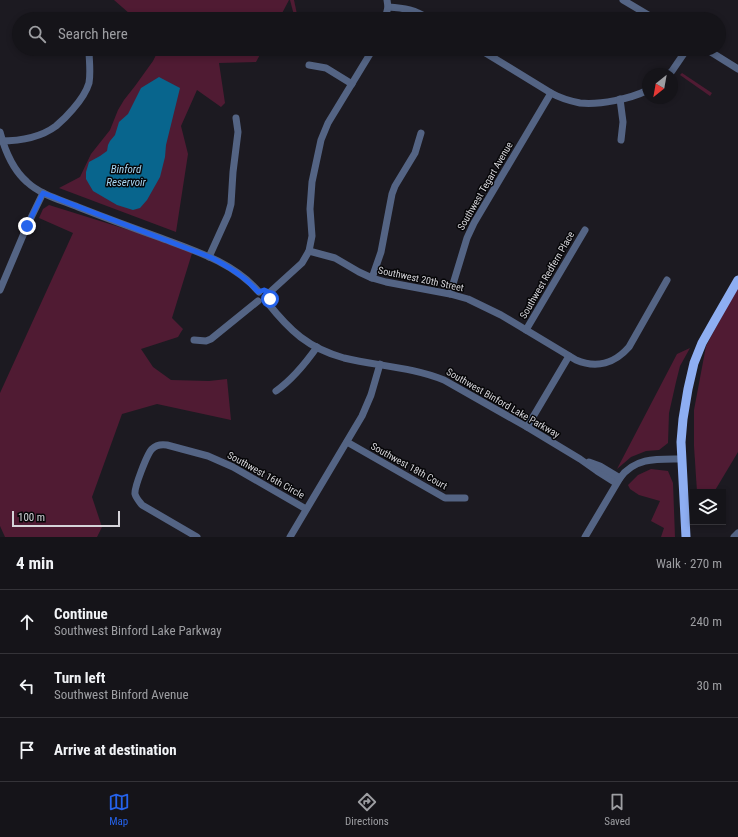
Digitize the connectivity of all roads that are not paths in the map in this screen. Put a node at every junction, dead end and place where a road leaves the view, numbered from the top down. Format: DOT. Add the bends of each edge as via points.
graph roads {
  1 [pos="623,0"];
  2 [pos="388,4"];
  3 [pos="417,12"];
  4 [pos="643,12"];
  5 [pos="89,56"];
  6 [pos="369,56"];
  7 [pos="490,56"];
  8 [pos="682,56"];
  9 [pos="718,56"];
  10 [pos="309,65"];
  11 [pos="674,68"];
  12 [pos="738,68"];
  13 [pos="352,84"];
  14 [pos="642,92"];
  15 [pos="551,93"];
  16 [pos="620,99"];
  17 [pos="236,118"];
  18 [pos="0,132"];
  19 [pos="421,133"];
  20 [pos="621,140"];
  21 [pos="1,141"];
  22 [pos="43,193"];
  23 [pos="585,230"];
  24 [pos="309,251"];
  25 [pos="210,257"];
  26 [pos="372,278"];
  27 [pos="667,280"];
  28 [pos="738,280"];
  29 [pos="1,286"];
  30 [pos="258,292"];
  31 [pos="269,293"];
  32 [pos="450,294"];
  33 [pos="258,301"];
  34 [pos="267,302"];
  35 [pos="526,330"];
  36 [pos="194,340"];
  37 [pos="317,348"];
  38 [pos="569,356"];
  39 [pos="380,364"];
  40 [pos="276,391"];
  41 [pos="527,427"];
  42 [pos="347,442"];
  43 [pos="682,459"];
  44 [pos="618,481"];
  45 [pos="465,498"];
  46 [pos="306,510"];
  47 [pos="738,533"];
  48 [pos="197,537"];
  49 [pos="290,537"];
  50 [pos="585,537"];
  51 [pos="686,537"];
  52 [pos="734,537"];
  1 -- 4 [label="street"];
  2 -- 3 [label="street"];
  5 -- 21 [label="street" via="87,89 64,119 38,136 17,141"];
  6 -- 13 [label="street"];
  7 -- 15 [label="street"];
  8 -- 11 [label="street"];
  9 -- 12 [label="street"];
  10 -- 13 [label="street" via="326,68"];
  13 -- 24 [label="street" via="328,123 321,140 312,182 312,230"];
  14 -- 16 [label="street"];
  15 -- 16 [label="street" via="563,99 582,103"];
  15 -- 32 [label="street, Southwest Tegart Avenue" via="474,223"];
  16 -- 20 [label="street" via="623,122"];
  17 -- 25 [label="street" via="238,132 231,204"];
  18 -- 21 [label="street"];
  19 -- 26 [label="street" via="415,153 392,194 381,252"];
  21 -- 22 [label="street" via="16,170 27,182"];
  22 -- 25 [label="street"];
  22 -- 29 [label="street"];
  23 -- 35 [label="street, Southwest Redfern Place"];
  24 -- 26 [label="street, Southwest 20th Street" via="335,258"];
  24 -- 31 [label="street" via="302,263"];
  25 -- 30 [label="street" via="241,275"];
  26 -- 32 [label="street, Southwest 20th Street"];
  27 -- 38 [label="street, Southwest 20th Street" via="629,347 623,353 600,364 582,362"];
  28 -- 43 [label="main road" via="707,334 694,363 683,419"];
  30 -- 31 [label="street" via="264,290"];
  30 -- 33 [label="street"];
  31 -- 34 [label="street" via="270,299"];
  32 -- 35 [label="street, Southwest 20th Street" via="486,307"];
  33 -- 34 [label="street" via="262,304"];
  33 -- 36 [label="street" via="211,339"];
  34 -- 37 [label="street, Southwest Binford Lake Parkway" via="294,332"];
  35 -- 38 [label="street, Southwest 20th Street"];
  37 -- 39 [label="street, Southwest Binford Lake Parkway" via="344,358"];
  37 -- 40 [label="street" via="303,367"];
  38 -- 41 [label="street"];
  39 -- 41 [label="street, Southwest Binford Lake Parkway" via="433,375"];
  39 -- 42 [label="street" via="368,405"];
  41 -- 44 [label="street, Southwest Binford Lake Parkway" via="597,471"];
  42 -- 45 [label="street, Southwest 18th Court" via="445,498"];
  42 -- 46 [label="street"];
  43 -- 44 [label="street" via="643,461 632,466"];
  43 -- 51 [label="main road"];
  44 -- 50 [label="street"];
  46 -- 48 [label="street, Southwest 16th Circle" via="233,467 208,456 161,444 152,448 136,486 136,498 142,505"];
  46 -- 49 [label="street"];
  47 -- 52 [label="street"];
}
